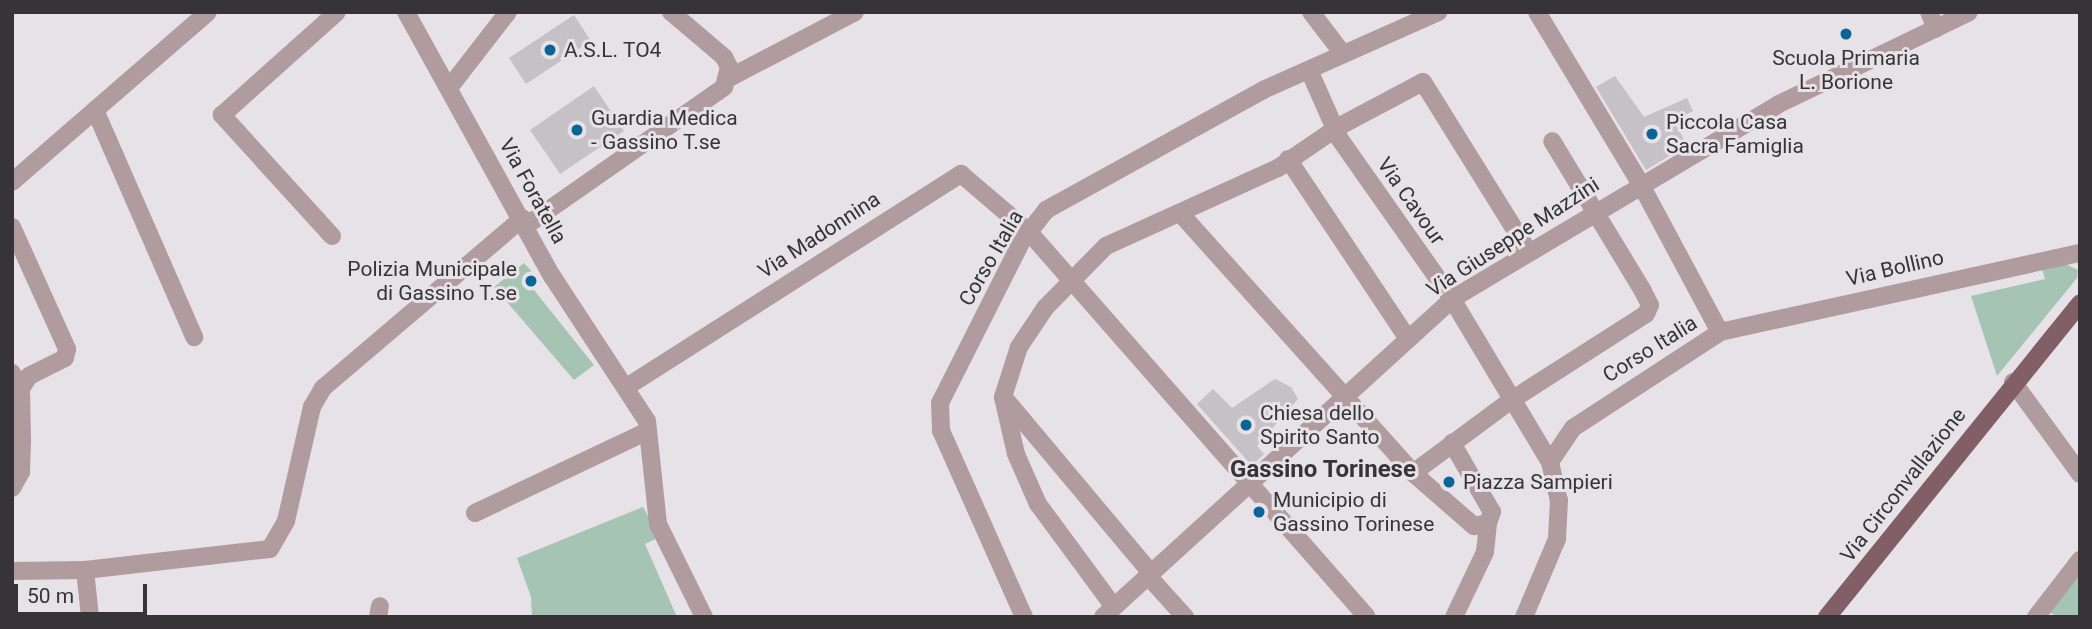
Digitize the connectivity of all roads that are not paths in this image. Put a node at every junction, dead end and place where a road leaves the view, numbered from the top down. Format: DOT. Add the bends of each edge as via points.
graph roads {
  1 [pos="208,12"];
  2 [pos="337,12"];
  3 [pos="406,12"];
  4 [pos="509,12"];
  5 [pos="671,12"];
  6 [pos="855,12"];
  7 [pos="1311,12"];
  8 [pos="1438,12"];
  9 [pos="1537,12"];
  10 [pos="1969,12"];
  11 [pos="1932,20"];
  12 [pos="1343,54"];
  13 [pos="1309,70"];
  14 [pos="729,78"];
  15 [pos="449,88"];
  16 [pos="95,110"];
  17 [pos="1338,127"];
  18 [pos="1552,141"];
  19 [pos="1288,159"];
  20 [pos="12,182"];
  21 [pos="1640,183"];
  22 [pos="1597,209"];
  23 [pos="1180,213"];
  24 [pos="525,222"];
  25 [pos="12,227"];
  26 [pos="1029,232"];
  27 [pos="332,236"];
  28 [pos="1529,252"];
  29 [pos="2080,253"];
  30 [pos="1072,281"];
  31 [pos="1452,299"];
  32 [pos="2080,303"];
  33 [pos="1720,332"];
  34 [pos="194,337"];
  35 [pos="1408,339"];
  36 [pos="2013,382"];
  37 [pos="628,386"];
  38 [pos="17,390"];
  39 [pos="1345,396"];
  40 [pos="1003,397"];
  41 [pos="1510,401"];
  42 [pos="648,431"];
  43 [pos="1452,443"];
  44 [pos="1550,462"];
  45 [pos="1413,473"];
  46 [pos="2080,474"];
  47 [pos="1249,483"];
  48 [pos="12,488"];
  49 [pos="475,513"];
  50 [pos="1488,523"];
  51 [pos="2080,560"];
  52 [pos="85,570"];
  53 [pos="12,571"];
  54 [pos="1151,575"];
  55 [pos="1107,613"];
  56 [pos="1357,613"];
  57 [pos="90,617"];
  58 [pos="704,617"];
  59 [pos="1024,617"];
  60 [pos="1185,617"];
  61 [pos="1454,617"];
  62 [pos="1524,617"];
  63 [pos="1828,617"];
  64 [pos="2036,617"];
  1 -- 16 [label="street"];
  2 -- 27 [label="street" via="222,115"];
  3 -- 15 [label="street, Via Foratella"];
  4 -- 15 [label="street"];
  5 -- 14 [label="street" via="724,57"];
  6 -- 14 [label="street"];
  7 -- 12 [label="street"];
  8 -- 12 [label="street, Corso Italia"];
  9 -- 21 [label="street, Corso Italia"];
  10 -- 11 [label="street"];
  11 -- 21 [label="street, Via Giuseppe Mazzini"];
  12 -- 13 [label="street, Corso Italia"];
  13 -- 17 [label="street, Via Cavour"];
  13 -- 26 [label="street, Corso Italia" via="1046,210"];
  14 -- 24 [label="street" via="724,88"];
  15 -- 24 [label="street, Via Foratella"];
  16 -- 20 [label="street"];
  16 -- 34 [label="street"];
  17 -- 19 [label="street"];
  17 -- 28 [label="street" via="1423,82"];
  17 -- 31 [label="street, Via Cavour" via="1339,138"];
  18 -- 22 [label="street"];
  19 -- 23 [label="street"];
  19 -- 35 [label="street"];
  21 -- 22 [label="street, Via Giuseppe Mazzini"];
  21 -- 33 [label="street, Corso Italia"];
  22 -- 28 [label="street, Via Giuseppe Mazzini"];
  22 -- 41 [label="street" via="1650,305 1646,314"];
  23 -- 30 [label="street" via="1106,246"];
  23 -- 39 [label="street"];
  24 -- 37 [label="street, Via Foratella" via="575,312"];
  24 -- 52 [label="street" via="323,388 312,407 286,521 270,549"];
  25 -- 38 [label="street" via="67,349 65,358 29,376"];
  26 -- 30 [label="street, Via Madonnina"];
  26 -- 37 [label="street, Via Madonnina" via="968,178 952,175"];
  26 -- 59 [label="street, Corso Italia" via="940,403 941,431"];
  28 -- 31 [label="street, Via Giuseppe Mazzini"];
  29 -- 33 [label="street, Via Bollino"];
  30 -- 40 [label="street" via="1019,347"];
  30 -- 47 [label="street, Via Madonnina"];
  31 -- 35 [label="street, Via Giuseppe Mazzini"];
  31 -- 41 [label="street, Via Cavour"];
  32 -- 36 [label="main road, Via Circonvallazione"];
  33 -- 44 [label="street, Corso Italia" via="1573,428"];
  35 -- 39 [label="street, Via Giuseppe Mazzini"];
  36 -- 46 [label="street"];
  36 -- 63 [label="main road, Via Circonvallazione"];
  37 -- 42 [label="street, Via Foratella"];
  38 -- 48 [label="street" via="21,472"];
  39 -- 45 [label="street"];
  39 -- 47 [label="street, Via Giuseppe Mazzini"];
  40 -- 54 [label="street"];
  40 -- 55 [label="street" via="1016,454 1038,504"];
  41 -- 43 [label="street"];
  41 -- 44 [label="street, Via Cavour"];
  42 -- 49 [label="street"];
  42 -- 58 [label="street, Via Foratella" via="658,524"];
  43 -- 45 [label="street"];
  43 -- 50 [label="street" via="1493,512"];
  44 -- 62 [label="street" via="1559,500 1558,539"];
  45 -- 50 [label="street" via="1474,526"];
  47 -- 54 [label="street, Via Giuseppe Mazzini"];
  47 -- 56 [label="street, Via Madonnina"];
  50 -- 61 [label="street" via="1485,552"];
  51 -- 64 [label="street"];
  52 -- 53 [label="street"];
  52 -- 57 [label="street"];
  54 -- 55 [label="street, Via Giuseppe Mazzini"];
  54 -- 60 [label="street"];
}
